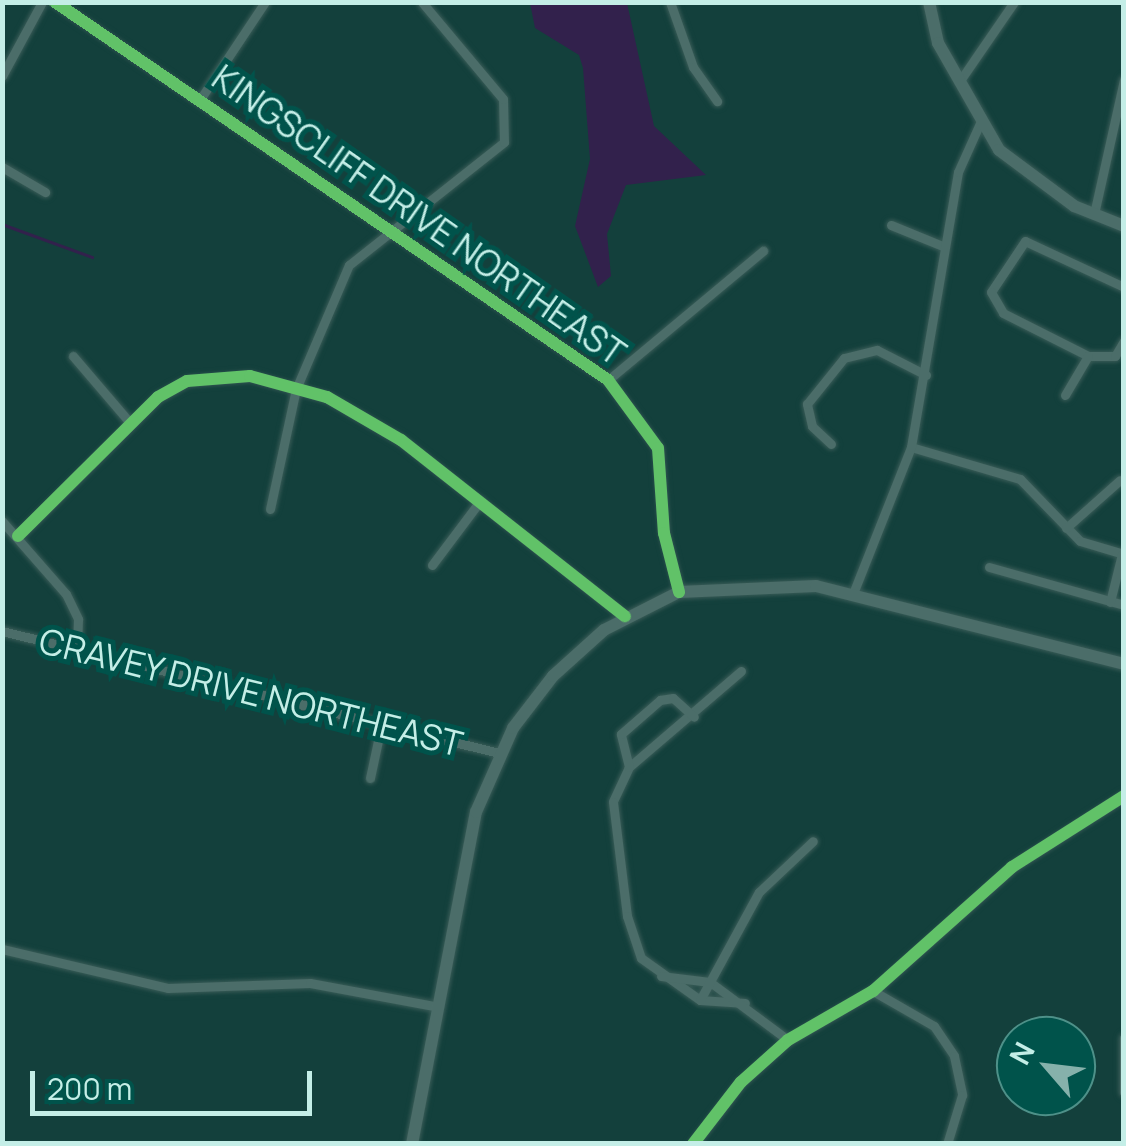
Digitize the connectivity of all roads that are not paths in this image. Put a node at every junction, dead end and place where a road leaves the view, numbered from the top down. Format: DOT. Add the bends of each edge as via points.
graph roads {
  1 [pos="42,2"];
  2 [pos="55,2"];
  3 [pos="265,2"];
  4 [pos="422,2"];
  5 [pos="670,2"];
  6 [pos="929,2"];
  7 [pos="1014,2"];
  8 [pos="2,76"];
  9 [pos="1124,80"];
  10 [pos="959,82"];
  11 [pos="201,98"];
  12 [pos="717,101"];
  13 [pos="980,123"];
  14 [pos="2,167"];
  15 [pos="45,192"];
  16 [pos="1094,214"];
  17 [pos="891,225"];
  18 [pos="1124,226"];
  19 [pos="391,232"];
  20 [pos="945,247"];
  21 [pos="763,251"];
  22 [pos="1124,287"];
  23 [pos="1124,341"];
  24 [pos="73,356"];
  25 [pos="1088,356"];
  26 [pos="926,375"];
  27 [pos="608,380"];
  28 [pos="296,389"];
  29 [pos="1065,395"];
  30 [pos="131,424"];
  31 [pos="831,444"];
  32 [pos="911,446"];
  33 [pos="1120,480"];
  34 [pos="480,501"];
  35 [pos="270,509"];
  36 [pos="2,521"];
  37 [pos="1066,528"];
  38 [pos="18,536"];
  39 [pos="1123,554"];
  40 [pos="432,565"];
  41 [pos="989,567"];
  42 [pos="854,591"];
  43 [pos="679,592"];
  44 [pos="1110,602"];
  45 [pos="1124,606"];
  46 [pos="626,616"];
  47 [pos="2,631"];
  48 [pos="77,648"];
  49 [pos="1124,664"];
  50 [pos="741,671"];
  51 [pos="694,716"];
  52 [pos="382,722"];
  53 [pos="499,754"];
  54 [pos="629,767"];
  55 [pos="370,778"];
  56 [pos="1124,796"];
  57 [pos="813,841"];
  58 [pos="2,949"];
  59 [pos="661,976"];
  60 [pos="710,982"];
  61 [pos="873,991"];
  62 [pos="700,1000"];
  63 [pos="744,1004"];
  64 [pos="434,1006"];
  65 [pos="1124,1038"];
  66 [pos="788,1040"];
  67 [pos="1124,1092"];
  68 [pos="412,1144"];
  69 [pos="693,1144"];
  70 [pos="947,1144"];
  1 -- 8 [label="street"];
  2 -- 11 [label="street, KINGSCLIFF DRIVE NORTHEAST"];
  3 -- 11 [label="street"];
  4 -- 19 [label="street" via="503,100 509,121 498,151 435,190"];
  5 -- 12 [label="street" via="694,67"];
  6 -- 10 [label="main road" via="938,43"];
  7 -- 10 [label="street"];
  9 -- 16 [label="street"];
  10 -- 13 [label="main road"];
  11 -- 19 [label="street, KINGSCLIFF DRIVE NORTHEAST"];
  13 -- 16 [label="main road" via="1028,177"];
  13 -- 20 [label="street" via="958,172"];
  14 -- 15 [label="street"];
  16 -- 18 [label="main road"];
  17 -- 20 [label="street"];
  19 -- 27 [label="street, KINGSCLIFF DRIVE NORTHEAST"];
  19 -- 28 [label="street" via="366,247 334,288"];
  20 -- 26 [label="street"];
  21 -- 27 [label="street"];
  22 -- 25 [label="street" via="1013,239 992,303"];
  23 -- 25 [label="street" via="1114,356"];
  24 -- 30 [label="street"];
  25 -- 29 [label="street"];
  26 -- 31 [label="street" via="860,346 807,404 812,426"];
  26 -- 32 [label="street"];
  27 -- 43 [label="street, KINGSCLIFF DRIVE NORTHEAST" via="658,448 664,533"];
  28 -- 30 [label="street" via="234,375 187,381"];
  28 -- 34 [label="street" via="327,396 402,440"];
  28 -- 35 [label="street"];
  30 -- 38 [label="street"];
  32 -- 37 [label="street" via="1020,479"];
  32 -- 42 [label="street"];
  33 -- 37 [label="street"];
  34 -- 40 [label="street"];
  34 -- 46 [label="street"];
  36 -- 38 [label="street"];
  37 -- 39 [label="street"];
  38 -- 48 [label="street" via="66,594 78,619"];
  39 -- 44 [label="street"];
  41 -- 44 [label="street"];
  42 -- 43 [label="main road" via="752,583"];
  42 -- 49 [label="main road"];
  43 -- 46 [label="main road"];
  44 -- 45 [label="street"];
  46 -- 53 [label="main road" via="553,676"];
  47 -- 48 [label="street, CRAVEY DRIVE NORTHEAST"];
  48 -- 52 [label="street, CRAVEY DRIVE NORTHEAST"];
  50 -- 51 [label="street"];
  51 -- 54 [label="street"];
  51 -- 54 [label="street" via="672,698 660,700 621,734"];
  52 -- 53 [label="street, CRAVEY DRIVE NORTHEAST"];
  52 -- 55 [label="street"];
  53 -- 64 [label="main road" via="476,812"];
  54 -- 59 [label="street" via="614,802 627,916 641,958"];
  56 -- 61 [label="street" via="1012,867"];
  57 -- 60 [label="street" via="759,892"];
  58 -- 64 [label="street" via="168,988 310,983"];
  59 -- 60 [label="street"];
  59 -- 62 [label="street"];
  60 -- 62 [label="street"];
  60 -- 63 [label="street"];
  61 -- 66 [label="street"];
  61 -- 70 [label="street" via="934,1026 954,1056 962,1095"];
  62 -- 63 [label="street"];
  63 -- 66 [label="street"];
  64 -- 68 [label="main road"];
  65 -- 67 [label="street"];
  66 -- 69 [label="street" via="731,1093"];
}
